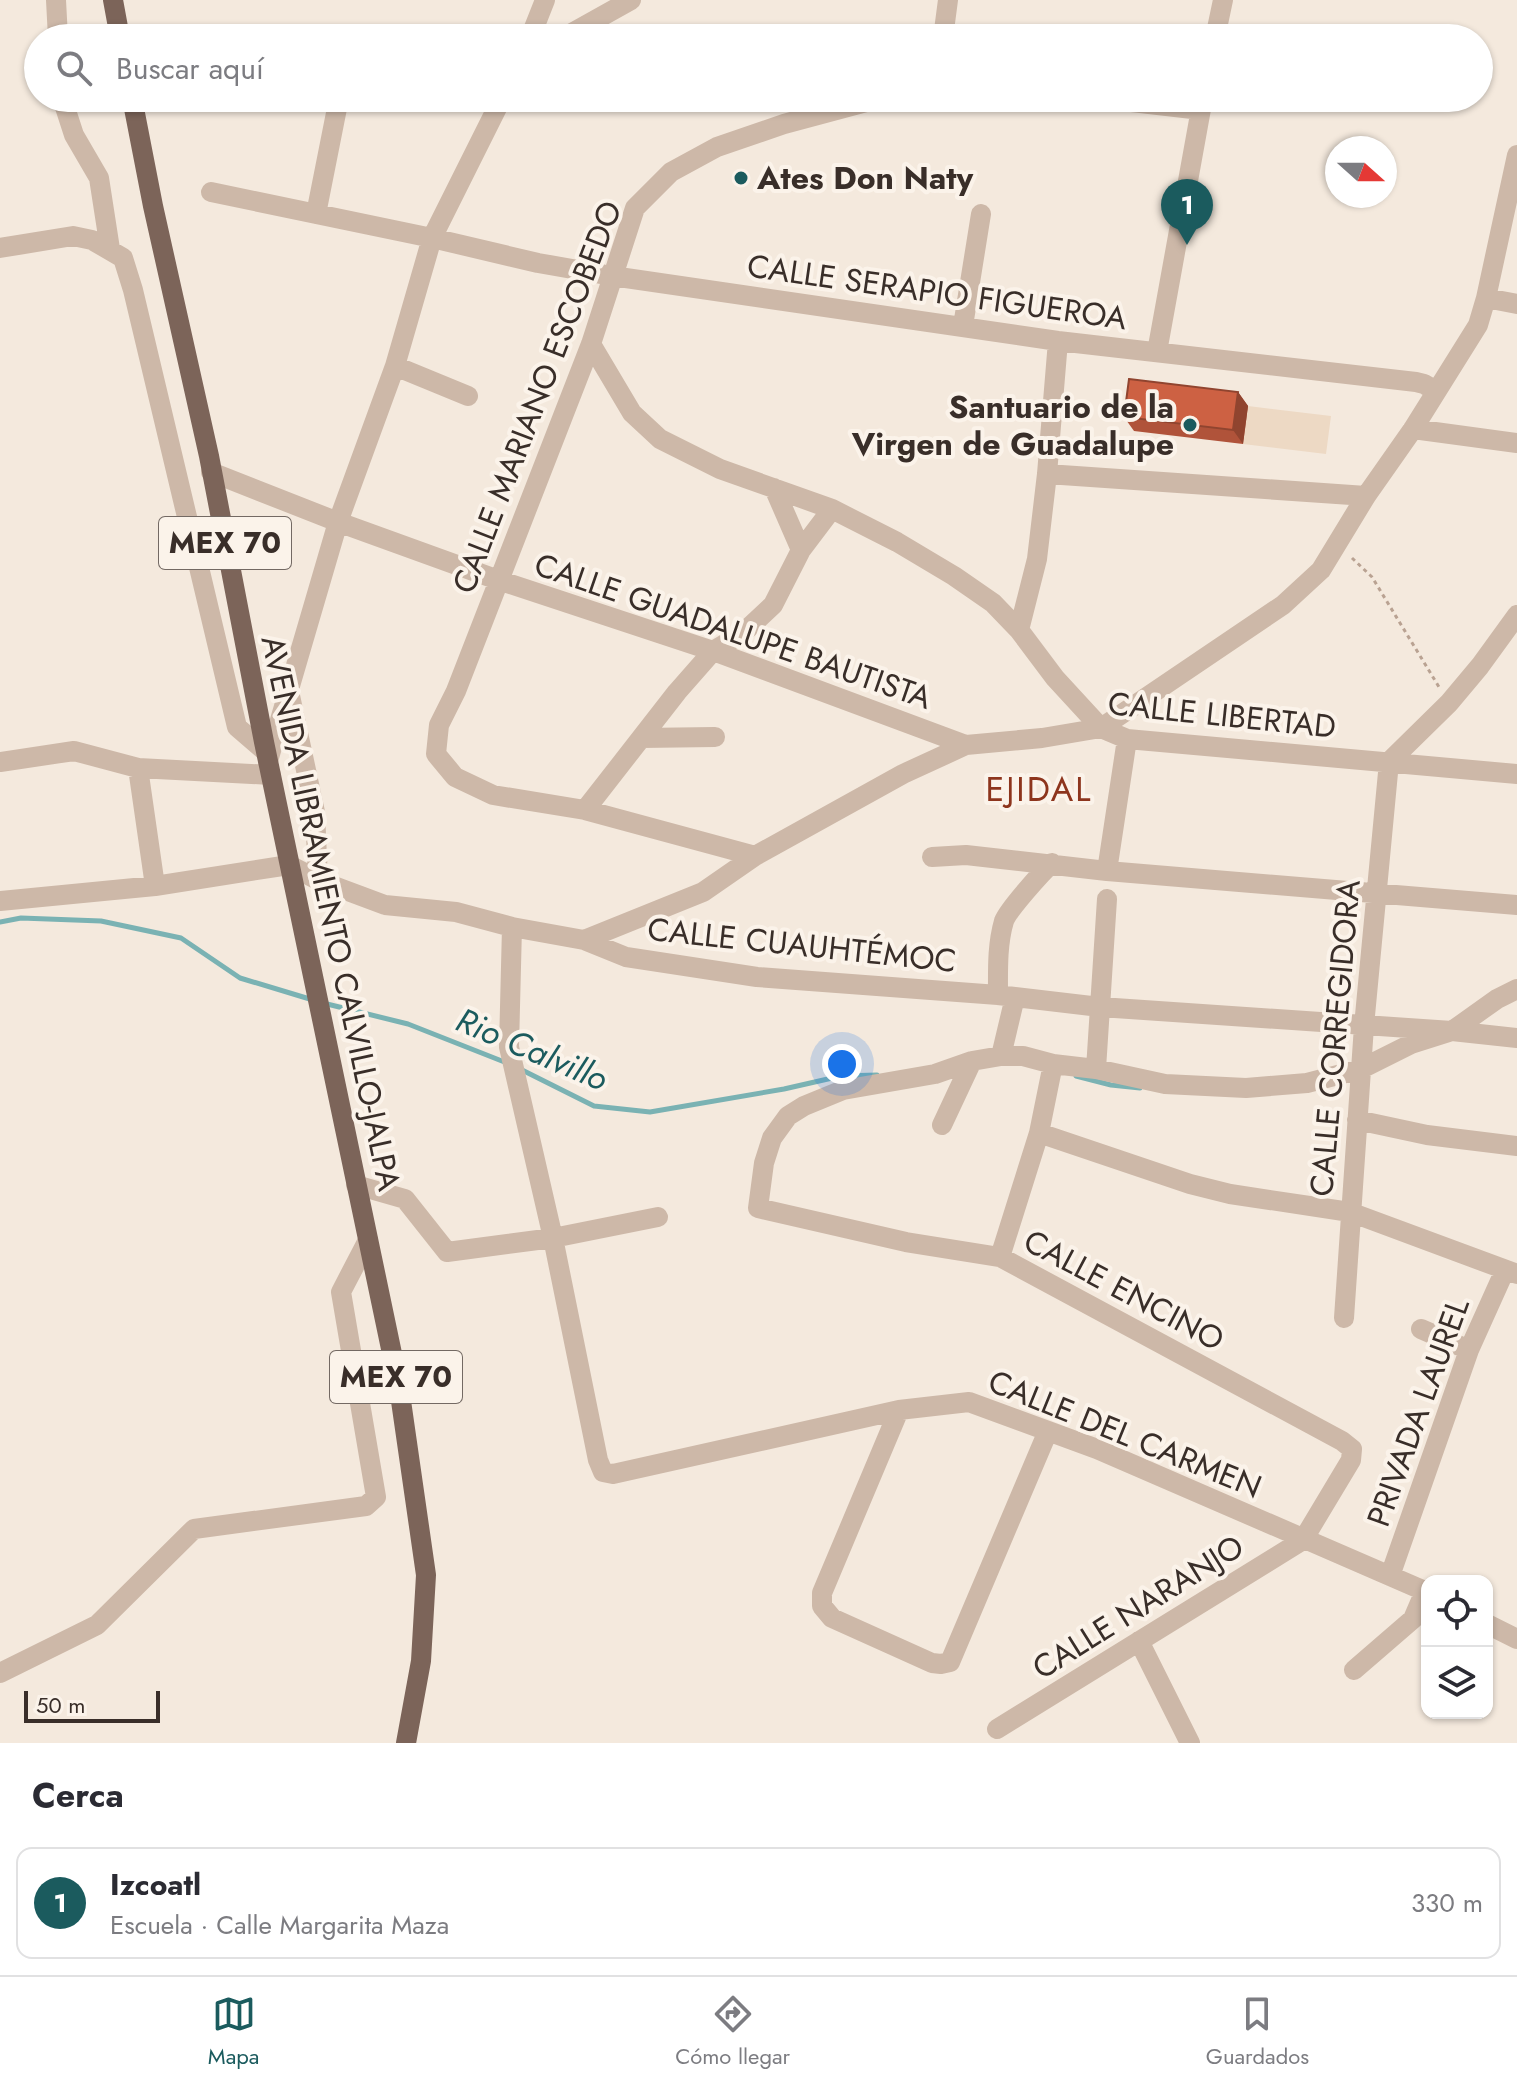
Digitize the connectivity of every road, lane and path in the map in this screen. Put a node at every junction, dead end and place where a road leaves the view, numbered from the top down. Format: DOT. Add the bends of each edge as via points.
graph roads {
  1 [pos="56,0"];
  2 [pos="113,0"];
  3 [pos="545,0"];
  4 [pos="631,0"];
  5 [pos="948,0"];
  6 [pos="1223,0"];
  7 [pos="57,24"];
  8 [pos="117,24"];
  9 [pos="536,24"];
  10 [pos="588,24"];
  11 [pos="945,24"];
  12 [pos="1218,24"];
  13 [pos="67,112"];
  14 [pos="135,112"];
  15 [pos="336,112"];
  16 [pos="495,112"];
  17 [pos="829,112"];
  18 [pos="1201,112"];
  19 [pos="1517,155"];
  20 [pos="211,192"];
  21 [pos="1511,207"];
  22 [pos="316,214"];
  23 [pos="981,214"];
  24 [pos="432,238"];
  25 [pos="0,248"];
  26 [pos="110,249"];
  27 [pos="612,276"];
  28 [pos="1486,298"];
  29 [pos="1517,304"];
  30 [pos="963,326"];
  31 [pos="1058,341"];
  32 [pos="591,344"];
  33 [pos="1157,352"];
  34 [pos="395,366"];
  35 [pos="1436,391"];
  36 [pos="468,396"];
  37 [pos="1413,429"];
  38 [pos="1517,443"];
  39 [pos="211,472"];
  40 [pos="1047,474"];
  41 [pos="774,488"];
  42 [pos="1366,496"];
  43 [pos="832,509"];
  44 [pos="338,522"];
  45 [pos="1338,544"];
  46 [pos="801,550"];
  47 [pos="501,581"];
  48 [pos="1517,615"];
  49 [pos="1019,630"];
  50 [pos="713,651"];
  51 [pos="288,690"];
  52 [pos="1449,703"];
  53 [pos="1101,728"];
  54 [pos="715,737"];
  55 [pos="641,738"];
  56 [pos="1127,739"];
  57 [pos="966,745"];
  58 [pos="0,762"];
  59 [pos="1389,762"];
  60 [pos="268,763"];
  61 [pos="138,768"];
  62 [pos="1517,774"];
  63 [pos="585,810"];
  64 [pos="755,856"];
  65 [pos="932,857"];
  66 [pos="1052,863"];
  67 [pos="289,865"];
  68 [pos="1107,871"];
  69 [pos="318,880"];
  70 [pos="155,886"];
  71 [pos="1377,893"];
  72 [pos="1107,899"];
  73 [pos="0,901"];
  74 [pos="1517,905"];
  75 [pos="512,927"];
  76 [pos="584,940"];
  77 [pos="1517,989"];
  78 [pos="1007,996"];
  79 [pos="1100,1007"];
  80 [pos="1364,1026"];
  81 [pos="1452,1031"];
  82 [pos="1517,1038"];
  83 [pos="1001,1056"];
  84 [pos="972,1061"];
  85 [pos="1053,1064"];
  86 [pos="1096,1069"];
  87 [pos="1361,1069"];
  88 [pos="1357,1120"];
  89 [pos="942,1125"];
  90 [pos="1039,1133"];
  91 [pos="1517,1146"];
  92 [pos="356,1185"];
  93 [pos="1350,1212"];
  94 [pos="658,1217"];
  95 [pos="553,1238"];
  96 [pos="368,1240"];
  97 [pos="1000,1257"];
  98 [pos="1511,1272"];
  99 [pos="1344,1318"];
  100 [pos="1421,1329"];
  101 [pos="1469,1350"];
  102 [pos="899,1410"];
  103 [pos="1048,1431"];
  104 [pos="1352,1449"];
  105 [pos="1303,1540"];
  106 [pos="1390,1576"];
  107 [pos="1421,1590"];
  108 [pos="1421,1602"];
  109 [pos="1493,1627"];
  110 [pos="1517,1639"];
  111 [pos="1139,1641"];
  112 [pos="1354,1670"];
  113 [pos="0,1673"];
  114 [pos="997,1729"];
  115 [pos="406,1743"];
  116 [pos="1190,1743"];
  1 -- 7 [label="street"];
  2 -- 8 [label="main road"];
  3 -- 9 [label="street"];
  4 -- 10 [label="street"];
  5 -- 11 [label="street"];
  6 -- 12 [label="street"];
  13 -- 26 [label="street" via="99,178"];
  14 -- 39 [label="main road, AVENIDA LIBRAMIENTO CALVILLO-JALPA / MEX 70"];
  15 -- 22 [label="street"];
  16 -- 24 [label="street"];
  17 -- 27 [label="street, CALLE MARIANO ESCOBEDO" via="717,147 671,172 635,208"];
  18 -- 33 [label="street"];
  19 -- 21 [label="street"];
  20 -- 22 [label="street, CALLE SERAPIO FIGUEROA"];
  21 -- 28 [label="street"];
  22 -- 24 [label="street, CALLE SERAPIO FIGUEROA"];
  23 -- 30 [label="street"];
  24 -- 27 [label="street, CALLE SERAPIO FIGUEROA"];
  24 -- 34 [label="street"];
  25 -- 26 [label="street" via="73,236"];
  26 -- 60 [label="street" via="123,258 133,290 237,727"];
  27 -- 30 [label="street, CALLE SERAPIO FIGUEROA"];
  27 -- 32 [label="street, CALLE MARIANO ESCOBEDO"];
  28 -- 29 [label="street"];
  28 -- 35 [label="street" via="1478,325"];
  30 -- 31 [label="street, CALLE SERAPIO FIGUEROA"];
  31 -- 33 [label="street, CALLE SERAPIO FIGUEROA"];
  31 -- 40 [label="street"];
  32 -- 41 [label="street" via="632,413 660,439"];
  32 -- 47 [label="street, CALLE MARIANO ESCOBEDO"];
  33 -- 35 [label="street, CALLE SERAPIO FIGUEROA" via="1416,382"];
  34 -- 36 [label="street"];
  34 -- 44 [label="street"];
  35 -- 37 [label="street"];
  37 -- 38 [label="street"];
  37 -- 42 [label="street"];
  39 -- 44 [label="street, CALLE GUADALUPE BAUTISTA"];
  39 -- 60 [label="main road, AVENIDA LIBRAMIENTO CALVILLO-JALPA / MEX 70"];
  40 -- 42 [label="street"];
  40 -- 49 [label="street" via="1037,559"];
  41 -- 43 [label="street"];
  41 -- 46 [label="street"];
  42 -- 45 [label="street"];
  43 -- 46 [label="street"];
  43 -- 49 [label="street" via="954,576 993,603"];
  44 -- 47 [label="street, CALLE GUADALUPE BAUTISTA"];
  44 -- 51 [label="street"];
  45 -- 52 [label="path" via="1372,577"];
  45 -- 53 [label="street" via="1321,570 1283,605"];
  46 -- 50 [label="street" via="773,605"];
  47 -- 50 [label="street, CALLE GUADALUPE BAUTISTA"];
  47 -- 63 [label="street, CALLE MARIANO ESCOBEDO" via="439,725 436,754 455,777 493,795"];
  48 -- 52 [label="street"];
  49 -- 53 [label="street"];
  50 -- 55 [label="street"];
  50 -- 57 [label="street, CALLE GUADALUPE BAUTISTA"];
  51 -- 60 [label="street"];
  51 -- 69 [label="street" via="315,812"];
  52 -- 59 [label="street"];
  53 -- 56 [label="street, CALLE LIBERTAD"];
  53 -- 57 [label="street, CALLE LIBERTAD"];
  54 -- 55 [label="street"];
  55 -- 63 [label="street"];
  56 -- 59 [label="street, CALLE LIBERTAD"];
  56 -- 68 [label="street"];
  57 -- 64 [label="street, CALLE LIBERTAD"];
  58 -- 61 [label="street" via="74,751"];
  59 -- 62 [label="street, CALLE LIBERTAD"];
  59 -- 71 [label="street, CALLE CORREGIDORA"];
  60 -- 61 [label="street"];
  60 -- 67 [label="main road, AVENIDA LIBRAMIENTO CALVILLO-JALPA / MEX 70"];
  61 -- 70 [label="street"];
  63 -- 64 [label="street"];
  64 -- 76 [label="street, CALLE LIBERTAD" via="703,892"];
  65 -- 66 [label="street"];
  66 -- 68 [label="street"];
  66 -- 78 [label="street" via="1005,917 998,953"];
  67 -- 69 [label="street, CALLE CUAUHTÉMOC"];
  67 -- 70 [label="street"];
  67 -- 92 [label="main road, AVENIDA LIBRAMIENTO CALVILLO-JALPA / MEX 70"];
  68 -- 71 [label="street"];
  69 -- 75 [label="street, CALLE CUAUHTÉMOC" via="385,905 456,912"];
  70 -- 73 [label="street"];
  71 -- 74 [label="street"];
  71 -- 80 [label="street, CALLE CORREGIDORA"];
  72 -- 79 [label="street"];
  75 -- 76 [label="street, CALLE CUAUHTÉMOC"];
  75 -- 95 [label="street" via="509,1047"];
  76 -- 78 [label="street, CALLE CUAUHTÉMOC" via="626,957 757,977"];
  77 -- 81 [label="street"];
  78 -- 79 [label="street, CALLE CUAUHTÉMOC"];
  78 -- 83 [label="street"];
  79 -- 80 [label="street, CALLE CUAUHTÉMOC"];
  79 -- 86 [label="street"];
  80 -- 81 [label="street, CALLE CUAUHTÉMOC"];
  80 -- 87 [label="street, CALLE CORREGIDORA"];
  81 -- 82 [label="street, CALLE CUAUHTÉMOC"];
  81 -- 87 [label="street"];
  83 -- 84 [label="street"];
  83 -- 85 [label="street"];
  84 -- 89 [label="street"];
  84 -- 97 [label="street, CALLE ENCINO" via="935,1074 843,1090 788,1116 772,1138 758,1208"];
  85 -- 86 [label="street"];
  85 -- 90 [label="street"];
  86 -- 87 [label="street" via="1165,1084 1246,1088 1307,1083"];
  87 -- 88 [label="street, CALLE CORREGIDORA"];
  88 -- 91 [label="street"];
  88 -- 93 [label="street, CALLE CORREGIDORA"];
  90 -- 93 [label="street" via="1216,1191"];
  90 -- 97 [label="street"];
  92 -- 95 [label="street" via="405,1199 447,1252"];
  92 -- 96 [label="main road, AVENIDA LIBRAMIENTO CALVILLO-JALPA / MEX 70"];
  93 -- 98 [label="street"];
  93 -- 99 [label="street, CALLE CORREGIDORA"];
  94 -- 95 [label="street"];
  95 -- 102 [label="street, CALLE DEL CARMEN" via="603,1472 613,1474"];
  96 -- 113 [label="street" via="341,1292 376,1497 366,1506 194,1529 97,1625"];
  96 -- 115 [label="main road, AVENIDA LIBRAMIENTO CALVILLO-JALPA / MEX 70" via="399,1387 426,1575 421,1661"];
  97 -- 104 [label="street, CALLE ENCINO"];
  98 -- 101 [label="street, PRIVADA LAUREL"];
  100 -- 101 [label="street"];
  101 -- 106 [label="street, PRIVADA LAUREL"];
  102 -- 103 [label="street, CALLE DEL CARMEN" via="969,1402"];
  102 -- 103 [label="street" via="822,1593 822,1606 832,1618 932,1663 950,1662"];
  103 -- 105 [label="street, CALLE DEL CARMEN"];
  104 -- 105 [label="street, CALLE NARANJO" via="1351,1460"];
  105 -- 106 [label="street, CALLE DEL CARMEN"];
  105 -- 111 [label="street, CALLE NARANJO"];
  106 -- 107 [label="street, CALLE DEL CARMEN"];
  108 -- 112 [label="street" via="1413,1619"];
  109 -- 110 [label="street"];
  111 -- 114 [label="street, CALLE NARANJO"];
  111 -- 116 [label="street"];
}
